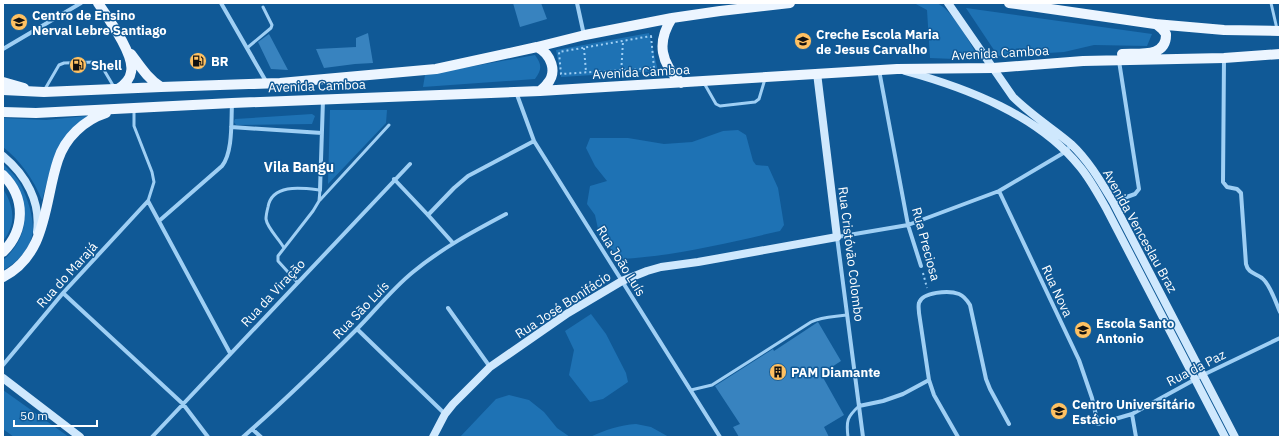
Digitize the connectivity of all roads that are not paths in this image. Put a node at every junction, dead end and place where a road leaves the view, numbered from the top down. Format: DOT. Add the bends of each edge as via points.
graph roads {
  1 [pos="81,3"];
  2 [pos="98,3"];
  3 [pos="104,3"];
  4 [pos="221,3"];
  5 [pos="577,3"];
  6 [pos="790,3"];
  7 [pos="948,3"];
  8 [pos="1009,3"];
  9 [pos="1270,3"];
  10 [pos="1053,6"];
  11 [pos="263,7"];
  12 [pos="721,7"];
  13 [pos="672,18"];
  14 [pos="1155,24"];
  15 [pos="113,26"];
  16 [pos="1279,31"];
  17 [pos="585,35"];
  18 [pos="123,44"];
  19 [pos="537,47"];
  20 [pos="247,48"];
  21 [pos="3,49"];
  22 [pos="1280,54"];
  23 [pos="1224,58"];
  24 [pos="1118,60"];
  25 [pos="1083,62"];
  26 [pos="993,68"];
  27 [pos="897,69"];
  28 [pos="878,70"];
  29 [pos="817,73"];
  30 [pos="765,77"];
  31 [pos="703,81"];
  32 [pos="3,82"];
  33 [pos="267,83"];
  34 [pos="681,83"];
  35 [pos="161,87"];
  36 [pos="116,89"];
  37 [pos="3,90"];
  38 [pos="515,91"];
  39 [pos="540,91"];
  40 [pos="42,92"];
  41 [pos="323,99"];
  42 [pos="232,103"];
  43 [pos="134,108"];
  44 [pos="116,110"];
  45 [pos="3,112"];
  46 [pos="389,125"];
  47 [pos="231,127"];
  48 [pos="322,133"];
  49 [pos="534,141"];
  50 [pos="1071,145"];
  51 [pos="1065,152"];
  52 [pos="3,156"];
  53 [pos="410,164"];
  54 [pos="3,175"];
  55 [pos="394,179"];
  56 [pos="320,190"];
  57 [pos="999,191"];
  58 [pos="148,201"];
  59 [pos="319,201"];
  60 [pos="1113,202"];
  61 [pos="506,214"];
  62 [pos="428,215"];
  63 [pos="159,221"];
  64 [pos="908,225"];
  65 [pos="837,237"];
  66 [pos="453,243"];
  67 [pos="34,247"];
  68 [pos="284,248"];
  69 [pos="3,252"];
  70 [pos="921,266"];
  71 [pos="3,277"];
  72 [pos="622,281"];
  73 [pos="297,282"];
  74 [pos="63,293"];
  75 [pos="448,308"];
  76 [pos="1280,312"];
  77 [pos="847,315"];
  78 [pos="357,329"];
  79 [pos="1280,338"];
  80 [pos="230,353"];
  81 [pos="3,365"];
  82 [pos="490,368"];
  83 [pos="1203,375"];
  84 [pos="3,378"];
  85 [pos="1195,379"];
  86 [pos="929,380"];
  87 [pos="691,390"];
  88 [pos="183,404"];
  89 [pos="859,406"];
  90 [pos="445,414"];
  91 [pos="1132,414"];
  92 [pos="1009,424"];
  93 [pos="1098,424"];
  94 [pos="252,429"];
  95 [pos="80,437"];
  96 [pos="152,437"];
  97 [pos="208,437"];
  98 [pos="243,437"];
  99 [pos="261,437"];
  100 [pos="433,437"];
  101 [pos="720,437"];
  102 [pos="848,437"];
  103 [pos="864,437"];
  104 [pos="958,437"];
  105 [pos="1136,437"];
  106 [pos="1225,437"];
  107 [pos="1235,437"];
  1 -- 21 [label="street"];
  2 -- 15 [label="main road"];
  3 -- 15 [label="main road"];
  4 -- 20 [label="street"];
  5 -- 17 [label="street"];
  6 -- 12 [label="main road, Avenida Camboa"];
  7 -- 26 [label="main road, Avenida Venceslau Braz"];
  8 -- 10 [label="main road"];
  9 -- 16 [label="lane"];
  10 -- 14 [label="main road"];
  11 -- 20 [label="lane" via="272,25 271,28"];
  12 -- 13 [label="main road, Avenida Camboa"];
  13 -- 17 [label="main road, Avenida Camboa"];
  13 -- 34 [label="main road" via="664,33 663,53 670,71"];
  14 -- 16 [label="main road" via="1224,30"];
  14 -- 25 [label="main road" via="1166,34 1163,48 1156,52 1105,55"];
  15 -- 18 [label="main road"];
  17 -- 19 [label="main road, Avenida Camboa"];
  18 -- 35 [label="main road" via="146,75"];
  18 -- 36 [label="main road" via="131,60 132,72 125,83"];
  19 -- 33 [label="main road, Avenida Camboa" via="436,69"];
  19 -- 39 [label="main road" via="548,56 553,69 551,78"];
  20 -- 33 [label="street"];
  22 -- 23 [label="main road, Avenida Camboa"];
  23 -- 24 [label="main road, Avenida Camboa"];
  23 -- 76 [label="street" via="1222,178 1227,187 1237,189 1241,193 1246,264 1249,271 1264,279"];
  24 -- 25 [label="main road, Avenida Camboa"];
  24 -- 60 [label="street" via="1139,189 1135,194"];
  25 -- 26 [label="main road, Avenida Camboa"];
  26 -- 27 [label="main road, Avenida Camboa"];
  26 -- 50 [label="main road, Avenida Venceslau Braz" via="1023,107"];
  27 -- 28 [label="main road, Avenida Camboa"];
  27 -- 51 [label="main road, Avenida Venceslau Braz" via="981,96 1033,125"];
  28 -- 29 [label="main road, Avenida Camboa"];
  28 -- 64 [label="street, Rua Preciosa"];
  29 -- 30 [label="main road, Avenida Camboa"];
  29 -- 65 [label="main road, Rua Cristóvão Colombo"];
  30 -- 31 [label="main road, Avenida Camboa"];
  30 -- 31 [label="lane" via="760,99 755,102 720,106 716,104"];
  31 -- 34 [label="main road, Avenida Camboa"];
  32 -- 40 [label="main road"];
  33 -- 35 [label="main road, Avenida Camboa"];
  34 -- 39 [label="main road, Avenida Camboa"];
  35 -- 36 [label="main road, Avenida Camboa"];
  36 -- 40 [label="main road, Avenida Camboa"];
  36 -- 40 [label="lane" via="101,65 96,62 64,62 59,65"];
  37 -- 40 [label="main road, Avenida Camboa"];
  38 -- 39 [label="main road, Avenida Camboa"];
  38 -- 41 [label="main road, Avenida Camboa"];
  38 -- 49 [label="street, Rua João Luís"];
  41 -- 42 [label="main road, Avenida Camboa"];
  41 -- 48 [label="street"];
  42 -- 43 [label="main road, Avenida Camboa"];
  42 -- 47 [label="street"];
  43 -- 44 [label="main road, Avenida Camboa"];
  43 -- 58 [label="lane" via="134,126 154,182"];
  44 -- 45 [label="main road, Avenida Camboa"];
  44 -- 67 [label="main road" via="90,120 66,144 58,160 44,220"];
  46 -- 59 [label="lane"];
  47 -- 48 [label="street"];
  47 -- 63 [label="street" via="230,146 222,166"];
  48 -- 56 [label="street"];
  49 -- 62 [label="street" via="468,176"];
  49 -- 72 [label="street, Rua João Luís"];
  50 -- 51 [label="street"];
  50 -- 60 [label="main road, Avenida Venceslau Braz" via="1097,176"];
  51 -- 57 [label="street"];
  51 -- 85 [label="main road, Avenida Venceslau Braz" via="1093,185"];
  52 -- 67 [label="main road" via="19,171 32,194 38,220"];
  53 -- 55 [label="street, Rua da Viração"];
  54 -- 69 [label="main road" via="17,197 20,218 15,235"];
  55 -- 62 [label="street"];
  55 -- 73 [label="street, Rua da Viração"];
  56 -- 59 [label="lane"];
  56 -- 68 [label="lane" via="285,190 275,194 269,202 266,219"];
  57 -- 64 [label="street"];
  57 -- 93 [label="street, Rua Nova" via="1079,360"];
  58 -- 63 [label="street"];
  58 -- 74 [label="street, Rua do Marajá"];
  59 -- 68 [label="lane"];
  60 -- 83 [label="main road, Avenida Venceslau Braz"];
  61 -- 66 [label="street, Rua São Luís"];
  62 -- 66 [label="street"];
  63 -- 80 [label="street"];
  64 -- 65 [label="street"];
  64 -- 70 [label="street, Rua Preciosa"];
  65 -- 72 [label="main road, Rua José Bonifácio" via="661,267"];
  65 -- 77 [label="street, Rua Cristóvão Colombo"];
  66 -- 78 [label="street, Rua São Luís" via="414,271"];
  67 -- 71 [label="main road" via="22,263"];
  68 -- 73 [label="lane" via="278,256 278,261"];
  72 -- 82 [label="main road, Rua José Bonifácio" via="568,313"];
  72 -- 87 [label="street, Rua João Luís"];
  73 -- 80 [label="street, Rua da Viração"];
  74 -- 81 [label="street, Rua do Marajá"];
  74 -- 88 [label="street"];
  75 -- 82 [label="street"];
  77 -- 87 [label="lane" via="828,316 811,322 712,385"];
  77 -- 89 [label="street, Rua Cristóvão Colombo"];
  78 -- 90 [label="street"];
  78 -- 94 [label="street, Rua São Luís"];
  79 -- 83 [label="street, Rua da Paz"];
  80 -- 88 [label="street, Rua da Viração"];
  82 -- 90 [label="main road, Rua José Bonifácio"];
  83 -- 85 [label="street, Rua da Paz"];
  83 -- 107 [label="main road, Avenida Venceslau Braz"];
  84 -- 95 [label="main road"];
  85 -- 91 [label="street, Rua da Paz"];
  85 -- 106 [label="main road, Avenida Venceslau Braz"];
  86 -- 89 [label="street" via="903,394"];
  86 -- 92 [label="street, Rua Preciosa" via="919,304 922,298 929,294 959,294 966,298 970,305 986,379"];
  86 -- 104 [label="street, Rua Preciosa" via="934,395"];
  87 -- 101 [label="street, Rua João Luís"];
  88 -- 96 [label="street, Rua da Viração"];
  88 -- 97 [label="street"];
  89 -- 102 [label="lane" via="849,417"];
  89 -- 103 [label="street, Rua Cristóvão Colombo"];
  90 -- 100 [label="main road, Rua José Bonifácio"];
  91 -- 93 [label="street, Rua da Paz"];
  91 -- 105 [label="street"];
  94 -- 98 [label="street, Rua São Luís"];
  94 -- 99 [label="street"];
}
